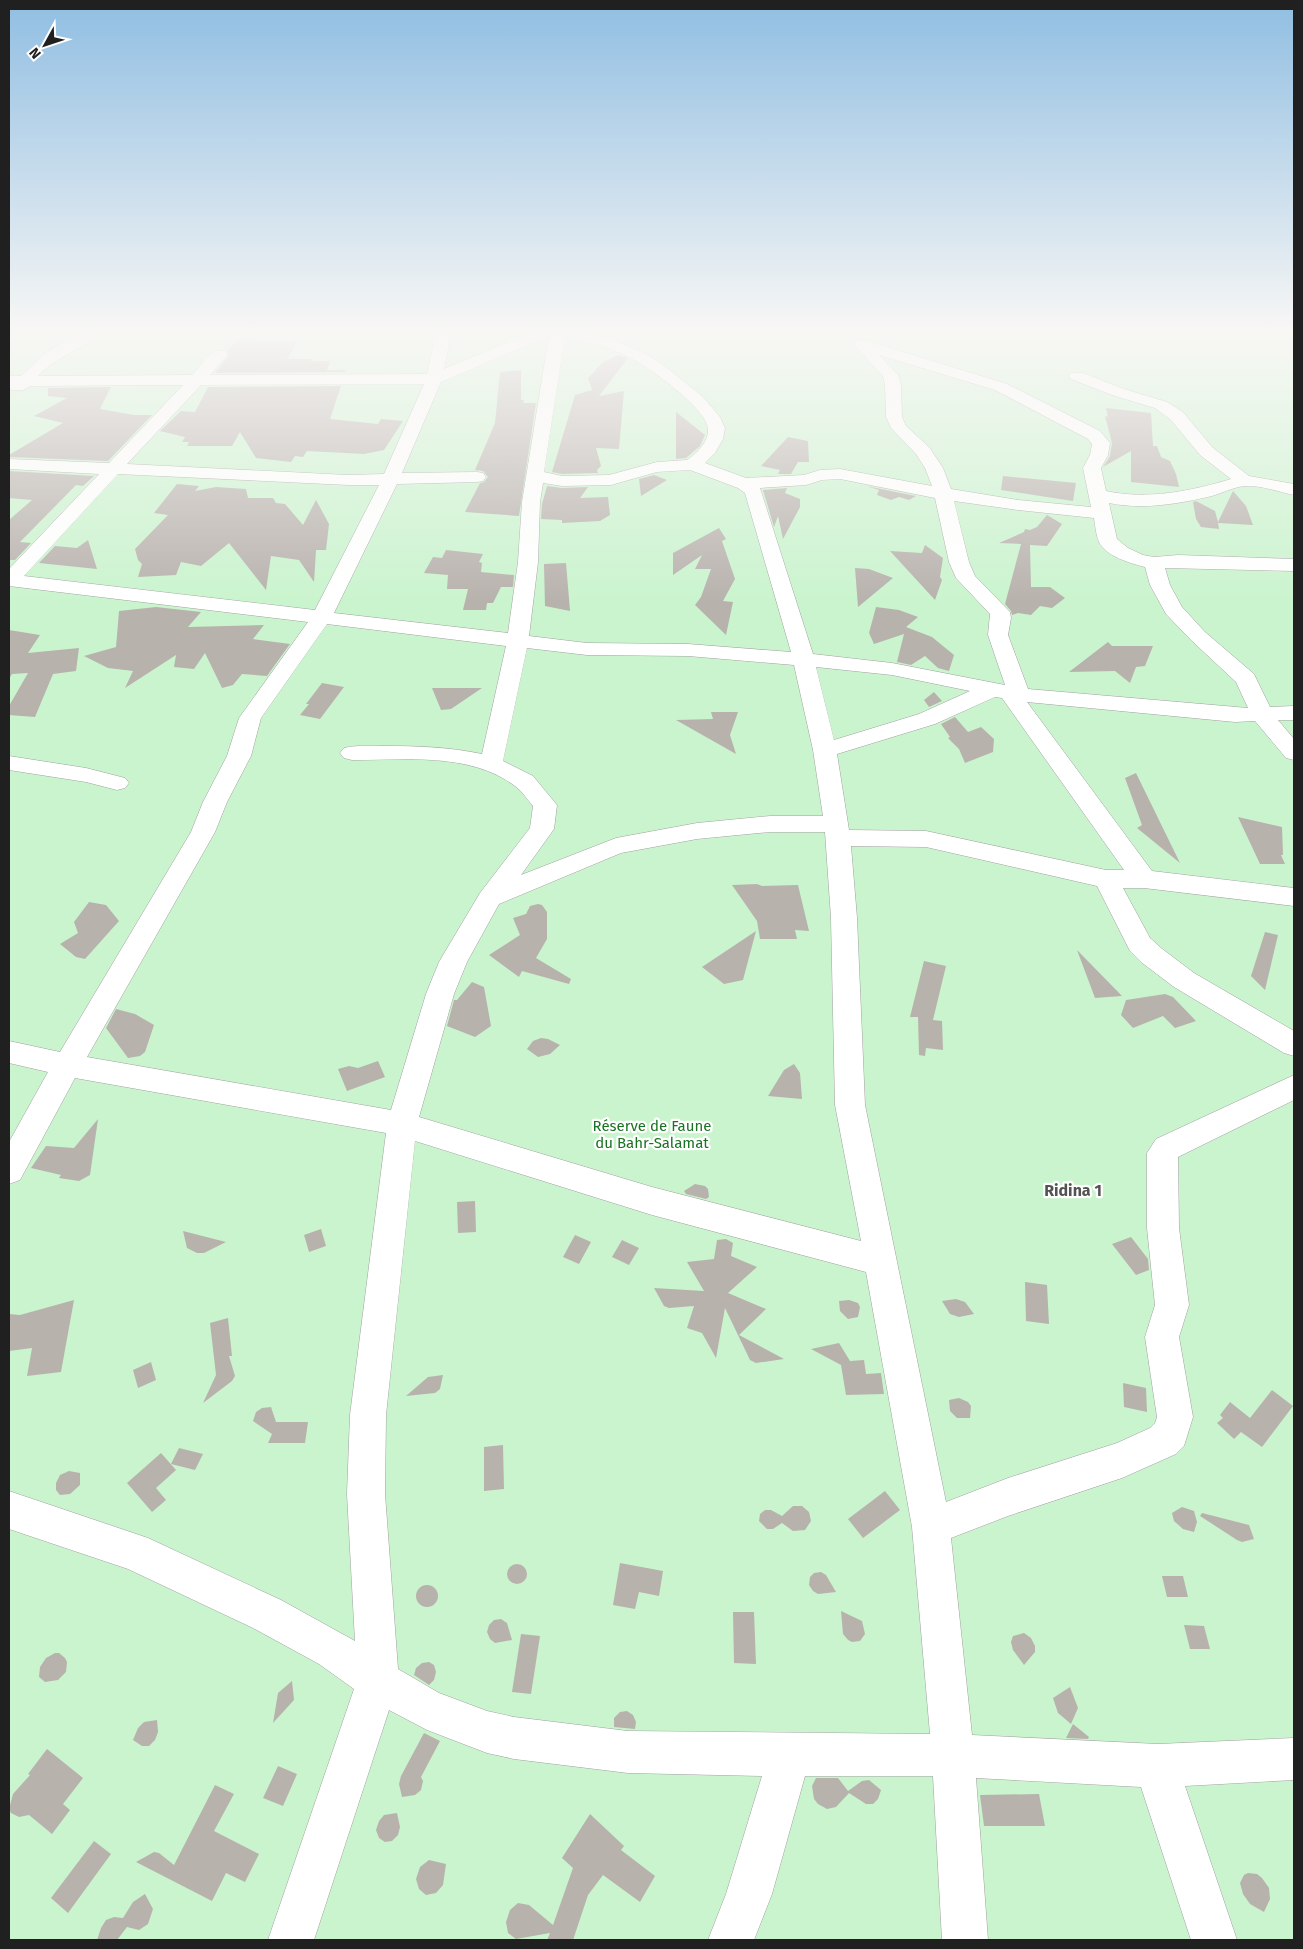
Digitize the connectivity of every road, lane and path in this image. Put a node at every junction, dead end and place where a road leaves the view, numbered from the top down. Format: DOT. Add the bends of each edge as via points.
graph roads {
  1 [pos="159,420"];
  2 [pos="416,420"];
  3 [pos="544,420"];
  4 [pos="715,420"];
  5 [pos="896,420"];
  6 [pos="1065,420"];
  7 [pos="1181,420"];
  8 [pos="9,464"];
  9 [pos="692,465"];
  10 [pos="113,469"];
  11 [pos="536,476"];
  12 [pos="477,477"];
  13 [pos="390,480"];
  14 [pos="1244,481"];
  15 [pos="744,484"];
  16 [pos="1294,490"];
  17 [pos="944,493"];
  18 [pos="1099,504"];
  19 [pos="1154,563"];
  20 [pos="1294,565"];
  21 [pos="9,580"];
  22 [pos="321,618"];
  23 [pos="518,639"];
  24 [pos="804,661"];
  25 [pos="1007,693"];
  26 [pos="1294,713"];
  27 [pos="1262,715"];
  28 [pos="825,750"];
  29 [pos="352,753"];
  30 [pos="1294,753"];
  31 [pos="9,763"];
  32 [pos="491,764"];
  33 [pos="117,783"];
  34 [pos="837,831"];
  35 [pos="1106,879"];
  36 [pos="1144,879"];
  37 [pos="1294,897"];
  38 [pos="489,899"];
  39 [pos="1294,1045"];
  40 [pos="9,1052"];
  41 [pos="67,1065"];
  42 [pos="1294,1087"];
  43 [pos="402,1124"];
  44 [pos="9,1171"];
  45 [pos="880,1261"];
  46 [pos="9,1510"];
  47 [pos="931,1527"];
  48 [pos="378,1681"];
  49 [pos="790,1755"];
  50 [pos="953,1755"];
  51 [pos="1294,1760"];
  52 [pos="1158,1766"];
  53 [pos="291,1940"];
  54 [pos="731,1940"];
  55 [pos="965,1940"];
  56 [pos="1214,1940"];
  1 -- 10 [label="street"];
  2 -- 13 [label="street"];
  3 -- 11 [label="street"];
  4 -- 9 [label="street" via="717,428 714,443"];
  5 -- 17 [label="street" via="906,436 923,451"];
  6 -- 18 [label="street" via="1094,435 1101,443 1092,468"];
  7 -- 14 [label="street" via="1206,451"];
  8 -- 10 [label="street"];
  9 -- 11 [label="street" via="657,467 611,480 562,481"];
  9 -- 15 [label="street"];
  10 -- 13 [label="street"];
  10 -- 21 [label="street"];
  11 -- 23 [label="street"];
  12 -- 13 [label="street"];
  13 -- 22 [label="street"];
  14 -- 16 [label="street"];
  14 -- 18 [label="street" via="1211,491"];
  15 -- 17 [label="street" via="806,480 832,473"];
  15 -- 24 [label="street" via="753,492"];
  17 -- 18 [label="street" via="1018,505"];
  17 -- 25 [label="street" via="959,562 966,578 1000,612 998,636"];
  18 -- 19 [label="street" via="1108,541 1121,552"];
  19 -- 20 [label="street"];
  19 -- 27 [label="street" via="1160,585 1173,610 1246,679"];
  21 -- 22 [label="street"];
  22 -- 23 [label="street"];
  22 -- 41 [label="street" via="250,718 239,756 215,802 204,832"];
  23 -- 24 [label="street" via="588,649 688,650"];
  23 -- 32 [label="street"];
  24 -- 25 [label="street" via="892,669"];
  24 -- 28 [label="street"];
  25 -- 27 [label="street" via="1160,709"];
  25 -- 28 [label="street"];
  25 -- 36 [label="street"];
  26 -- 27 [label="street"];
  27 -- 30 [label="street"];
  28 -- 34 [label="street"];
  29 -- 32 [label="street" via="444,754"];
  31 -- 33 [label="street"];
  32 -- 38 [label="street" via="523,780 544,805 542,828"];
  34 -- 35 [label="street" via="943,841"];
  34 -- 38 [label="street" via="770,824 651,838 616,846"];
  34 -- 45 [label="street" via="844,918 850,1105"];
  35 -- 36 [label="street"];
  35 -- 39 [label="street" via="1140,944 1151,955 1184,980"];
  36 -- 37 [label="street"];
  38 -- 43 [label="street" via="453,962 440,994"];
  40 -- 41 [label="street"];
  41 -- 43 [label="street"];
  41 -- 44 [label="street"];
  42 -- 47 [label="street" via="1162,1152 1163,1228 1172,1305 1162,1337 1175,1417 1171,1433 1163,1441 1122,1460 1008,1496"];
  43 -- 45 [label="street" via="652,1202"];
  43 -- 48 [label="street" via="368,1415 366,1494"];
  45 -- 47 [label="street"];
  46 -- 48 [label="street" via="134,1552 258,1609 333,1650"];
  47 -- 50 [label="street"];
  48 -- 49 [label="street" via="427,1709 486,1732 514,1738 628,1752"];
  48 -- 53 [label="street"];
  49 -- 50 [label="street"];
  49 -- 54 [label="street" via="749,1894"];
  50 -- 52 [label="street"];
  50 -- 55 [label="street"];
  51 -- 52 [label="street"];
  52 -- 56 [label="street" via="1167,1804"];
}
